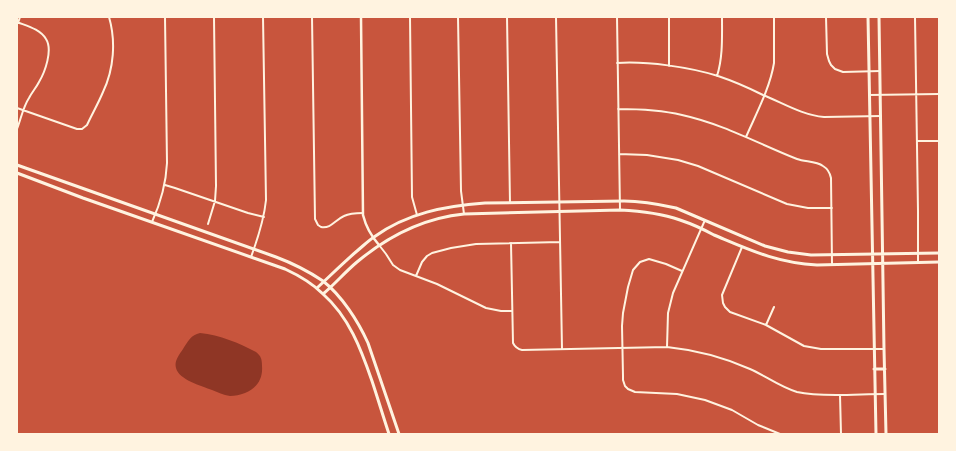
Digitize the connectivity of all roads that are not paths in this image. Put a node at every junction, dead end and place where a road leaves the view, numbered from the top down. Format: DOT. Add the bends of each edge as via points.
graph roads {
  1 [pos="20,17"];
  2 [pos="109,17"];
  3 [pos="165,17"];
  4 [pos="214,17"];
  5 [pos="263,17"];
  6 [pos="312,17"];
  7 [pos="360,17"];
  8 [pos="410,17"];
  9 [pos="458,17"];
  10 [pos="507,17"];
  11 [pos="556,17"];
  12 [pos="616,17"];
  13 [pos="669,17"];
  14 [pos="722,17"];
  15 [pos="774,17"];
  16 [pos="826,17"];
  17 [pos="868,17"];
  18 [pos="879,17"];
  19 [pos="915,17"];
  20 [pos="17,22"];
  21 [pos="617,63"];
  22 [pos="668,66"];
  23 [pos="869,71"];
  24 [pos="880,71"];
  25 [pos="718,76"];
  26 [pos="916,94"];
  27 [pos="939,94"];
  28 [pos="764,95"];
  29 [pos="869,95"];
  30 [pos="880,95"];
  31 [pos="17,108"];
  32 [pos="618,109"];
  33 [pos="24,110"];
  34 [pos="881,116"];
  35 [pos="870,117"];
  36 [pos="17,129"];
  37 [pos="746,137"];
  38 [pos="939,141"];
  39 [pos="917,142"];
  40 [pos="619,154"];
  41 [pos="17,165"];
  42 [pos="17,173"];
  43 [pos="165,185"];
  44 [pos="215,201"];
  45 [pos="620,201"];
  46 [pos="510,202"];
  47 [pos="560,202"];
  48 [pos="463,205"];
  49 [pos="832,208"];
  50 [pos="620,210"];
  51 [pos="560,212"];
  52 [pos="363,213"];
  53 [pos="156,214"];
  54 [pos="464,214"];
  55 [pos="417,215"];
  56 [pos="264,217"];
  57 [pos="705,220"];
  58 [pos="152,222"];
  59 [pos="208,224"];
  60 [pos="701,229"];
  61 [pos="372,238"];
  62 [pos="560,242"];
  63 [pos="511,243"];
  64 [pos="379,245"];
  65 [pos="742,247"];
  66 [pos="254,249"];
  67 [pos="918,253"];
  68 [pos="939,253"];
  69 [pos="872,254"];
  70 [pos="883,254"];
  71 [pos="832,255"];
  72 [pos="251,257"];
  73 [pos="918,262"];
  74 [pos="939,262"];
  75 [pos="873,263"];
  76 [pos="883,263"];
  77 [pos="832,264"];
  78 [pos="682,271"];
  79 [pos="416,276"];
  80 [pos="324,282"];
  81 [pos="317,288"];
  82 [pos="330,288"];
  83 [pos="323,294"];
  84 [pos="874,304"];
  85 [pos="883,304"];
  86 [pos="774,307"];
  87 [pos="512,311"];
  88 [pos="766,325"];
  89 [pos="667,347"];
  90 [pos="622,348"];
  91 [pos="562,349"];
  92 [pos="874,349"];
  93 [pos="884,349"];
  94 [pos="372,356"];
  95 [pos="364,359"];
  96 [pos="874,369"];
  97 [pos="885,369"];
  98 [pos="875,394"];
  99 [pos="885,394"];
  100 [pos="840,395"];
  101 [pos="397,430"];
  102 [pos="389,433"];
  103 [pos="399,434"];
  104 [pos="780,434"];
  105 [pos="841,434"];
  106 [pos="876,434"];
  107 [pos="886,434"];
  1 -- 20 [label="street"];
  2 -- 33 [label="street" via="113,48 109,74 104,92 87,126 77,129"];
  3 -- 43 [label="street"];
  4 -- 44 [label="street"];
  5 -- 56 [label="street" via="266,200"];
  6 -- 52 [label="street" via="315,219 321,227 328,227 344,216"];
  7 -- 52 [label="street"];
  8 -- 55 [label="street" via="412,197"];
  9 -- 48 [label="street"];
  10 -- 46 [label="street"];
  11 -- 47 [label="street"];
  12 -- 21 [label="street"];
  13 -- 22 [label="street"];
  14 -- 25 [label="street" via="722,52"];
  15 -- 28 [label="street" via="774,63"];
  16 -- 23 [label="street" via="827,54 831,65 843,72"];
  17 -- 23 [label="main road"];
  18 -- 24 [label="main road"];
  19 -- 26 [label="street"];
  20 -- 33 [label="street" via="42,33 49,47 42,75"];
  21 -- 22 [label="street"];
  21 -- 32 [label="street"];
  22 -- 25 [label="street"];
  23 -- 24 [label="street"];
  23 -- 29 [label="main road"];
  24 -- 30 [label="main road"];
  25 -- 28 [label="street"];
  26 -- 27 [label="street"];
  26 -- 30 [label="street"];
  26 -- 39 [label="street"];
  28 -- 35 [label="street" via="816,116"];
  28 -- 37 [label="street"];
  29 -- 30 [label="street"];
  29 -- 35 [label="main road"];
  30 -- 34 [label="main road"];
  31 -- 33 [label="street"];
  32 -- 37 [label="street" via="648,109 681,114"];
  32 -- 40 [label="street"];
  33 -- 36 [label="street"];
  34 -- 35 [label="street"];
  34 -- 70 [label="main road"];
  35 -- 69 [label="main road"];
  37 -- 49 [label="street" via="799,160 824,166 832,178"];
  38 -- 39 [label="street"];
  39 -- 67 [label="street"];
  40 -- 45 [label="street"];
  40 -- 49 [label="street" via="678,160 787,204 808,208"];
  41 -- 53 [label="main road"];
  42 -- 58 [label="main road"];
  43 -- 44 [label="street"];
  43 -- 53 [label="street"];
  44 -- 56 [label="street" via="248,214"];
  44 -- 59 [label="street"];
  45 -- 47 [label="main road"];
  45 -- 50 [label="street"];
  45 -- 57 [label="main road" via="664,205"];
  46 -- 47 [label="main road"];
  46 -- 48 [label="main road"];
  47 -- 51 [label="street"];
  48 -- 54 [label="street"];
  48 -- 55 [label="main road"];
  49 -- 71 [label="street"];
  50 -- 51 [label="main road"];
  50 -- 60 [label="main road" via="661,214"];
  51 -- 54 [label="main road"];
  51 -- 62 [label="street"];
  52 -- 61 [label="street"];
  53 -- 58 [label="street"];
  53 -- 66 [label="main road"];
  54 -- 64 [label="main road" via="429,221"];
  55 -- 61 [label="main road"];
  56 -- 66 [label="street"];
  57 -- 60 [label="street"];
  57 -- 71 [label="main road" via="765,246 811,255"];
  58 -- 72 [label="main road"];
  60 -- 65 [label="main road"];
  60 -- 78 [label="street"];
  61 -- 64 [label="street"];
  61 -- 80 [label="main road"];
  62 -- 63 [label="street"];
  62 -- 91 [label="street"];
  63 -- 79 [label="street" via="466,245 432,253 424,259"];
  63 -- 87 [label="street"];
  64 -- 79 [label="street" via="393,265 404,273"];
  64 -- 82 [label="main road"];
  65 -- 77 [label="main road" via="789,262"];
  65 -- 88 [label="street" via="724,291 723,303 732,313"];
  66 -- 72 [label="street"];
  66 -- 80 [label="main road" via="290,262"];
  67 -- 68 [label="main road"];
  67 -- 70 [label="main road"];
  67 -- 73 [label="street"];
  69 -- 70 [label="main road"];
  69 -- 71 [label="main road"];
  69 -- 75 [label="main road"];
  70 -- 76 [label="main road"];
  71 -- 77 [label="street"];
  72 -- 81 [label="main road" via="295,274"];
  73 -- 74 [label="main road"];
  73 -- 76 [label="main road"];
  75 -- 76 [label="main road"];
  75 -- 77 [label="main road"];
  75 -- 84 [label="main road"];
  76 -- 85 [label="main road"];
  78 -- 89 [label="street" via="670,303"];
  78 -- 90 [label="street" via="649,259 636,266 625,300"];
  79 -- 87 [label="street" via="486,308"];
  80 -- 81 [label="main road"];
  80 -- 82 [label="main road"];
  81 -- 83 [label="main road"];
  82 -- 83 [label="main road"];
  82 -- 94 [label="main road" via="355,318"];
  83 -- 95 [label="main road" via="346,321"];
  84 -- 85 [label="main road"];
  84 -- 92 [label="main road"];
  85 -- 93 [label="main road"];
  86 -- 88 [label="street"];
  87 -- 91 [label="street" via="515,347 522,350"];
  88 -- 92 [label="street" via="808,348"];
  89 -- 90 [label="street"];
  89 -- 100 [label="street" via="727,359 798,392"];
  90 -- 91 [label="street"];
  90 -- 104 [label="street" via="623,380 631,391 677,394 705,400 732,410"];
  92 -- 93 [label="street"];
  92 -- 96 [label="main road"];
  93 -- 97 [label="main road"];
  94 -- 95 [label="main road"];
  94 -- 101 [label="main road"];
  95 -- 102 [label="main road"];
  96 -- 97 [label="main road"];
  96 -- 98 [label="main road"];
  97 -- 99 [label="main road"];
  98 -- 99 [label="street"];
  98 -- 100 [label="street"];
  98 -- 106 [label="main road"];
  99 -- 107 [label="main road"];
  100 -- 105 [label="street"];
  101 -- 102 [label="main road"];
  101 -- 103 [label="main road"];
}
